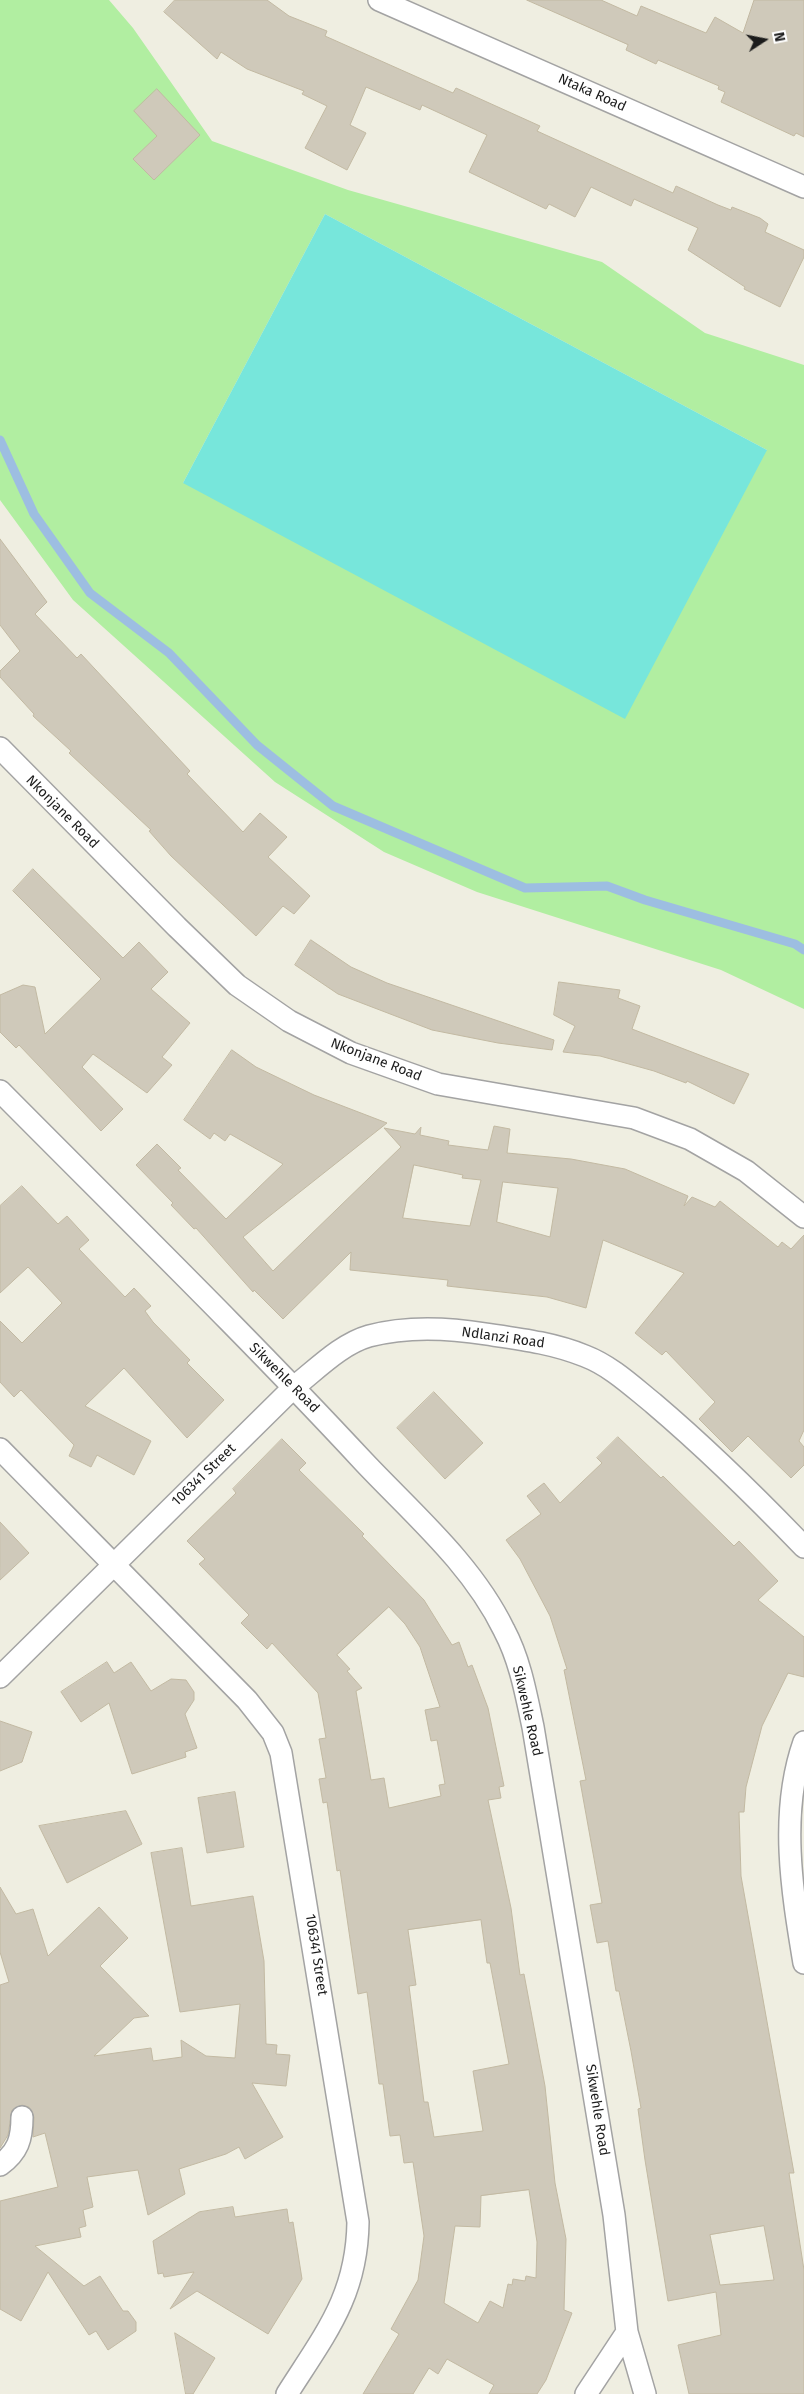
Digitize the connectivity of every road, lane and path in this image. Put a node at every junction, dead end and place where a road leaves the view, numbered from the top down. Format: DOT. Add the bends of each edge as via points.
graph roads {
  1 [pos="379,0"];
  2 [pos="804,187"];
  3 [pos="0,748"];
  4 [pos="0,1091"];
  5 [pos="804,1217"];
  6 [pos="294,1387"];
  7 [pos="0,1449"];
  8 [pos="804,1547"];
  9 [pos="114,1564"];
  10 [pos="0,1676"];
  11 [pos="804,1742"];
  12 [pos="804,1963"];
  13 [pos="22,2117"];
  14 [pos="0,2166"];
  15 [pos="627,2332"];
  16 [pos="287,2394"];
  17 [pos="586,2394"];
  18 [pos="645,2394"];
  1 -- 2 [label="street, Ntaka Road"];
  3 -- 5 [label="street, Nkonjane Road" via="237,986 289,1022 351,1053 438,1084 634,1118 690,1139 746,1171"];
  4 -- 6 [label="street, Sikwehle Road"];
  6 -- 8 [label="street, Ndlanzi Road" via="336,1353 368,1336 414,1329 472,1332 546,1342 587,1357 621,1376 679,1425"];
  6 -- 9 [label="street, 106341 Street"];
  6 -- 15 [label="street, Sikwehle Road" via="456,1557 505,1630 521,1673 533,1726 611,2196"];
  7 -- 9 [label="street, 106341 Street"];
  9 -- 10 [label="street, 106341 Street"];
  9 -- 16 [label="street, 106341 Street" via="263,1717 274,1732 281,1753 358,2222 358,2250 351,2281 338,2312"];
  11 -- 12 [label="street" via="790,1813 792,1894"];
  13 -- 14 [label="street" via="18,2148"];
  15 -- 17 [label="street"];
  15 -- 18 [label="street, Sikwehle Road"];
}
